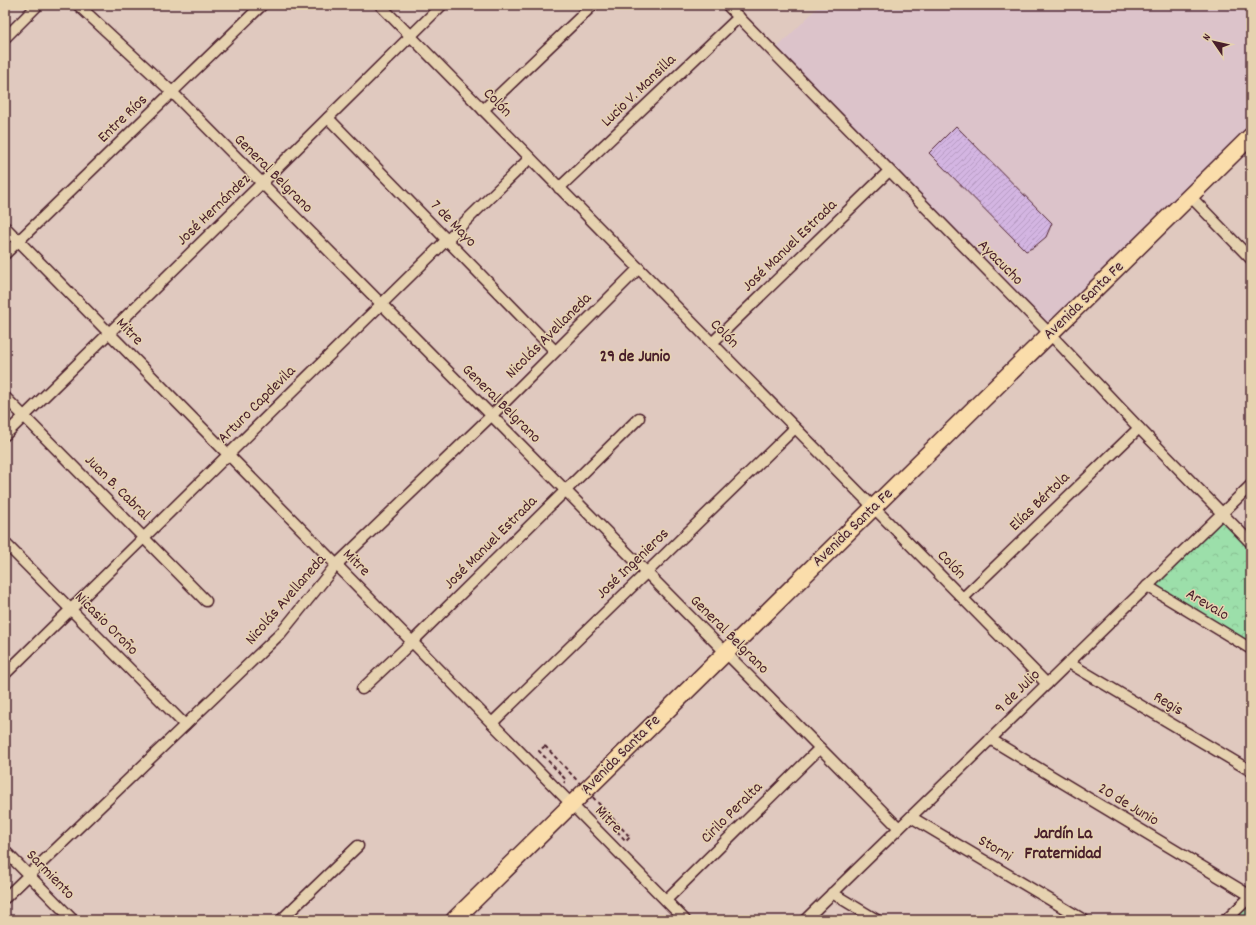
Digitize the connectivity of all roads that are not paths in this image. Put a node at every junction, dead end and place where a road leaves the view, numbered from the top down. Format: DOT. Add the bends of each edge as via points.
graph roads {
  1 [pos="38,5"];
  2 [pos="78,5"];
  3 [pos="262,5"];
  4 [pos="380,5"];
  5 [pos="442,5"];
  6 [pos="593,5"];
  7 [pos="727,5"];
  8 [pos="739,17"];
  9 [pos="410,36"];
  10 [pos="5,38"];
  11 [pos="172,92"];
  12 [pos="483,110"];
  13 [pos="328,118"];
  14 [pos="1251,136"];
  15 [pos="530,158"];
  16 [pos="888,171"];
  17 [pos="262,184"];
  18 [pos="559,188"];
  19 [pos="1190,196"];
  20 [pos="5,227"];
  21 [pos="446,239"];
  22 [pos="19,241"];
  23 [pos="5,254"];
  24 [pos="1251,259"];
  25 [pos="638,268"];
  26 [pos="381,304"];
  27 [pos="109,333"];
  28 [pos="1050,334"];
  29 [pos="712,343"];
  30 [pos="556,351"];
  31 [pos="5,397"];
  32 [pos="24,416"];
  33 [pos="491,416"];
  34 [pos="639,418"];
  35 [pos="795,428"];
  36 [pos="1139,428"];
  37 [pos="5,435"];
  38 [pos="228,454"];
  39 [pos="1251,485"];
  40 [pos="565,491"];
  41 [pos="874,508"];
  42 [pos="1222,513"];
  43 [pos="144,537"];
  44 [pos="5,543"];
  45 [pos="1251,543"];
  46 [pos="336,565"];
  47 [pos="646,572"];
  48 [pos="1147,586"];
  49 [pos="963,598"];
  50 [pos="206,601"];
  51 [pos="71,609"];
  52 [pos="412,642"];
  53 [pos="1251,649"];
  54 [pos="726,653"];
  55 [pos="1069,663"];
  56 [pos="5,674"];
  57 [pos="1047,684"];
  58 [pos="362,689"];
  59 [pos="492,723"];
  60 [pos="185,725"];
  61 [pos="990,739"];
  62 [pos="820,748"];
  63 [pos="1251,771"];
  64 [pos="572,804"];
  65 [pos="911,816"];
  66 [pos="899,828"];
  67 [pos="358,846"];
  68 [pos="5,851"];
  69 [pos="28,874"];
  70 [pos="832,893"];
  71 [pos="1251,896"];
  72 [pos="5,898"];
  73 [pos="666,900"];
  74 [pos="73,920"];
  75 [pos="281,920"];
  76 [pos="454,920"];
  77 [pos="685,920"];
  78 [pos="805,920"];
  79 [pos="877,920"];
  80 [pos="1084,920"];
  81 [pos="1226,920"];
  1 -- 10 [label="street"];
  2 -- 11 [label="street, General Belgrano"];
  3 -- 11 [label="street, Entre Ríos"];
  4 -- 9 [label="street, Colón"];
  5 -- 9 [label="street, José Hernández"];
  6 -- 12 [label="street"];
  7 -- 8 [label="street, Ayacucho"];
  8 -- 16 [label="street, Ayacucho"];
  8 -- 18 [label="street, Lucio V. Mansilla"];
  9 -- 12 [label="street, Colón"];
  9 -- 13 [label="street, José Hernández"];
  11 -- 17 [label="street, General Belgrano"];
  11 -- 22 [label="street, Entre Ríos"];
  12 -- 15 [label="street, Colón"];
  13 -- 17 [label="street, José Hernández"];
  13 -- 21 [label="street, 7 de Mayo"];
  14 -- 19 [label="main road, Avenida Santa Fe"];
  15 -- 18 [label="street, Colón"];
  15 -- 21 [label="street, Arturo Capdevila"];
  16 -- 28 [label="street, Ayacucho"];
  16 -- 29 [label="street, José Manuel Estrada"];
  17 -- 26 [label="street, General Belgrano"];
  17 -- 27 [label="street, José Hernández"];
  18 -- 25 [label="street, Colón"];
  19 -- 24 [label="street"];
  19 -- 28 [label="main road, Avenida Santa Fe"];
  20 -- 22 [label="street, Mitre"];
  21 -- 26 [label="street, Arturo Capdevila"];
  21 -- 30 [label="street, 7 de Mayo"];
  22 -- 23 [label="street, Entre Ríos"];
  22 -- 27 [label="street, Mitre"];
  25 -- 29 [label="street, Colón"];
  25 -- 30 [label="street, Nicolás Avellaneda"];
  26 -- 33 [label="street, General Belgrano"];
  26 -- 38 [label="street, Arturo Capdevila"];
  27 -- 32 [label="street, José Hernández"];
  27 -- 38 [label="street, Mitre"];
  28 -- 36 [label="street, Ayacucho"];
  28 -- 41 [label="main road, Avenida Santa Fe"];
  29 -- 35 [label="street, Colón"];
  30 -- 33 [label="street, Nicolás Avellaneda"];
  31 -- 32 [label="street, Juan B. Cabral"];
  32 -- 37 [label="street, José Hernández"];
  32 -- 43 [label="street, Juan B. Cabral"];
  33 -- 40 [label="street, General Belgrano"];
  33 -- 46 [label="street, Nicolás Avellaneda"];
  34 -- 40 [label="street, José Manuel Estrada"];
  35 -- 41 [label="street, Colón"];
  35 -- 47 [label="street, José Ingenieros"];
  36 -- 42 [label="street, Ayacucho"];
  36 -- 49 [label="street, Elías Bértola"];
  38 -- 43 [label="street, Arturo Capdevila"];
  38 -- 46 [label="street, Mitre"];
  39 -- 42 [label="street, 9 de Julio"];
  40 -- 47 [label="street, General Belgrano"];
  40 -- 52 [label="street, José Manuel Estrada"];
  41 -- 49 [label="street, Colón"];
  41 -- 54 [label="main road, Avenida Santa Fe"];
  42 -- 45 [label="street, Ayacucho"];
  42 -- 48 [label="street, 9 de Julio"];
  43 -- 50 [label="street, Juan B. Cabral"];
  43 -- 51 [label="street, Arturo Capdevila"];
  44 -- 51 [label="street, Nicasio Oroño"];
  46 -- 52 [label="street, Mitre"];
  46 -- 60 [label="street, Nicolás Avellaneda" via="281,633"];
  47 -- 54 [label="street, General Belgrano"];
  47 -- 59 [label="street, José Ingenieros"];
  48 -- 53 [label="street, Arevalo"];
  48 -- 55 [label="street, 9 de Julio"];
  49 -- 57 [label="street, Colón"];
  51 -- 56 [label="street, Arturo Capdevila"];
  51 -- 60 [label="street, Nicasio Oroño"];
  52 -- 58 [label="street, José Manuel Estrada"];
  52 -- 59 [label="street, Mitre"];
  54 -- 62 [label="street, General Belgrano"];
  54 -- 64 [label="main road, Avenida Santa Fe"];
  55 -- 57 [label="street, 9 de Julio"];
  55 -- 63 [label="street, Regis"];
  57 -- 61 [label="street, 9 de Julio"];
  59 -- 64 [label="street, Mitre"];
  60 -- 69 [label="street, Nicolás Avellaneda"];
  61 -- 65 [label="street, 9 de Julio"];
  61 -- 71 [label="street, 20 de Junio"];
  62 -- 66 [label="street, General Belgrano"];
  62 -- 73 [label="street, Cirilo Peralta"];
  64 -- 73 [label="street, Mitre"];
  64 -- 76 [label="main road, Avenida Santa Fe"];
  65 -- 66 [label="street, 9 de Julio"];
  65 -- 80 [label="street, Storni"];
  66 -- 70 [label="street, 9 de Julio"];
  67 -- 75 [label="street"];
  68 -- 69 [label="street, Sarmiento"];
  69 -- 72 [label="street, Nicolás Avellaneda"];
  69 -- 74 [label="street, Sarmiento"];
  70 -- 78 [label="street, 9 de Julio"];
  70 -- 79 [label="street"];
  71 -- 81 [label="street"];
  73 -- 77 [label="street, Mitre"];
}
